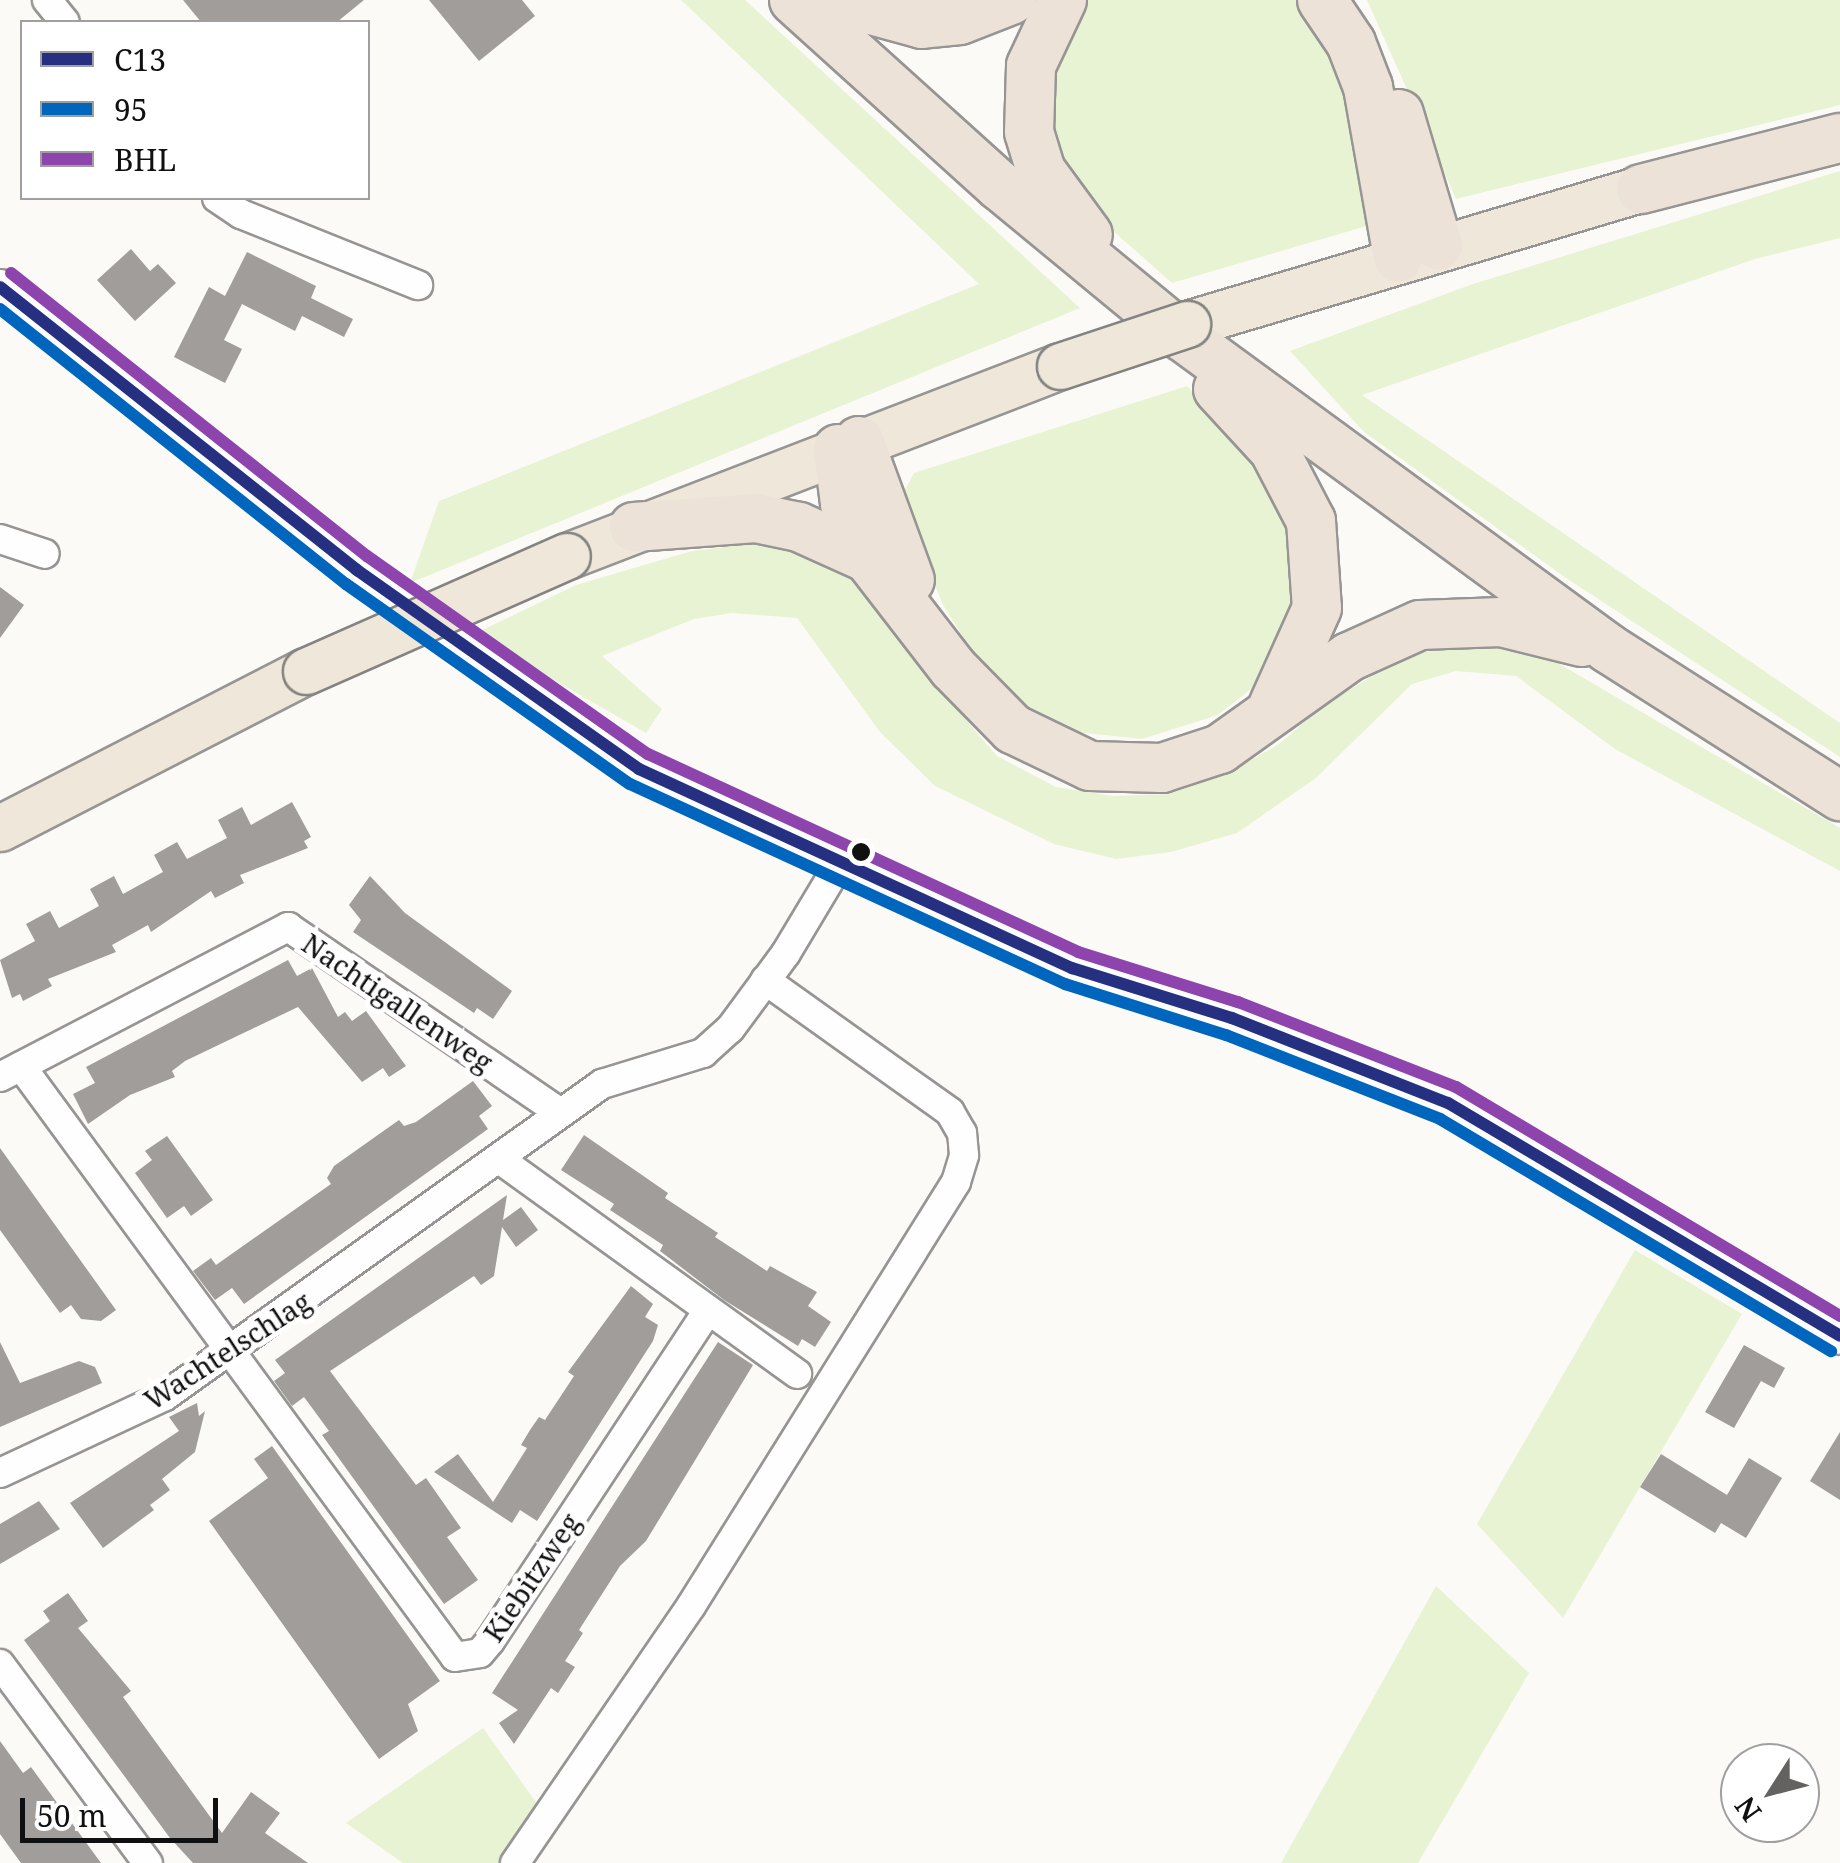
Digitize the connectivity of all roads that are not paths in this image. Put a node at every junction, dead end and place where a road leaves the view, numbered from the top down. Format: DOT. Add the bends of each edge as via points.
graph roads {
  1 [pos="47,0"];
  2 [pos="794,0"];
  3 [pos="835,0"];
  4 [pos="1011,0"];
  5 [pos="1062,0"];
  6 [pos="1322,0"];
  7 [pos="1345,0"];
  8 [pos="63,20"];
  9 [pos="1840,138"];
  10 [pos="1642,189"];
  11 [pos="220,200"];
  12 [pos="1418,251"];
  13 [pos="418,285"];
  14 [pos="0,288"];
  15 [pos="1157,316"];
  16 [pos="848,445"];
  17 [pos="634,527"];
  18 [pos="0,539"];
  19 [pos="45,554"];
  20 [pos="868,558"];
  21 [pos="936,643"];
  22 [pos="1608,649"];
  23 [pos="1270,714"];
  24 [pos="1840,796"];
  25 [pos="0,828"];
  26 [pos="838,866"];
  27 [pos="765,980"];
  28 [pos="10,1072"];
  29 [pos="559,1112"];
  30 [pos="502,1161"];
  31 [pos="706,1314"];
  32 [pos="1840,1336"];
  33 [pos="229,1352"];
  34 [pos="796,1374"];
  35 [pos="0,1474"];
  36 [pos="0,1664"];
  37 [pos="148,1863"];
  38 [pos="516,1863"];
  1 -- 8 [label="street"];
  2 -- 15 [label="highway" via="1000,186"];
  3 -- 4 [label="highway" via="922,24 960,20"];
  5 -- 15 [label="highway" via="1031,66 1030,132 1041,171"];
  6 -- 12 [label="highway" via="1368,88"];
  7 -- 12 [label="highway" via="1388,80"];
  9 -- 10 [label="highway"];
  10 -- 12 [label="main road"];
  11 -- 13 [label="street"];
  12 -- 16 [label="main road, bridge" via="1060,366"];
  14 -- 26 [label="street" via="357,570 639,770"];
  15 -- 22 [label="highway"];
  15 -- 23 [label="highway" via="1274,450 1311,521 1317,608"];
  16 -- 17 [label="main road"];
  16 -- 20 [label="highway" via="844,504"];
  16 -- 21 [label="highway"];
  17 -- 20 [label="highway" via="756,518 799,527"];
  17 -- 25 [label="main road, bridge" via="306,671"];
  18 -- 19 [label="street"];
  20 -- 21 [label="highway"];
  21 -- 23 [label="highway" via="972,691 1013,729 1090,766 1141,770 1182,764 1220,749"];
  22 -- 23 [label="highway" via="1502,622 1420,625 1349,657"];
  22 -- 24 [label="highway"];
  26 -- 27 [label="street, Wachtelschlag"];
  26 -- 32 [label="street" via="1072,968 1232,1018 1448,1103"];
  27 -- 29 [label="street, Wachtelschlag" via="730,1029 703,1053 602,1084"];
  27 -- 38 [label="street" via="950,1112 964,1155 956,1182 692,1606"];
  28 -- 29 [label="street, Nachtigallenweg" via="288,927"];
  28 -- 33 [label="street, Nachtigallenweg"];
  29 -- 30 [label="street, Wachtelschlag"];
  30 -- 31 [label="street"];
  30 -- 33 [label="street, Wachtelschlag"];
  31 -- 33 [label="street, Kiebitzweg" via="490,1641 468,1658 443,1646"];
  31 -- 34 [label="street"];
  33 -- 35 [label="street, Wachtelschlag" via="165,1396"];
  36 -- 37 [label="street"];
}
